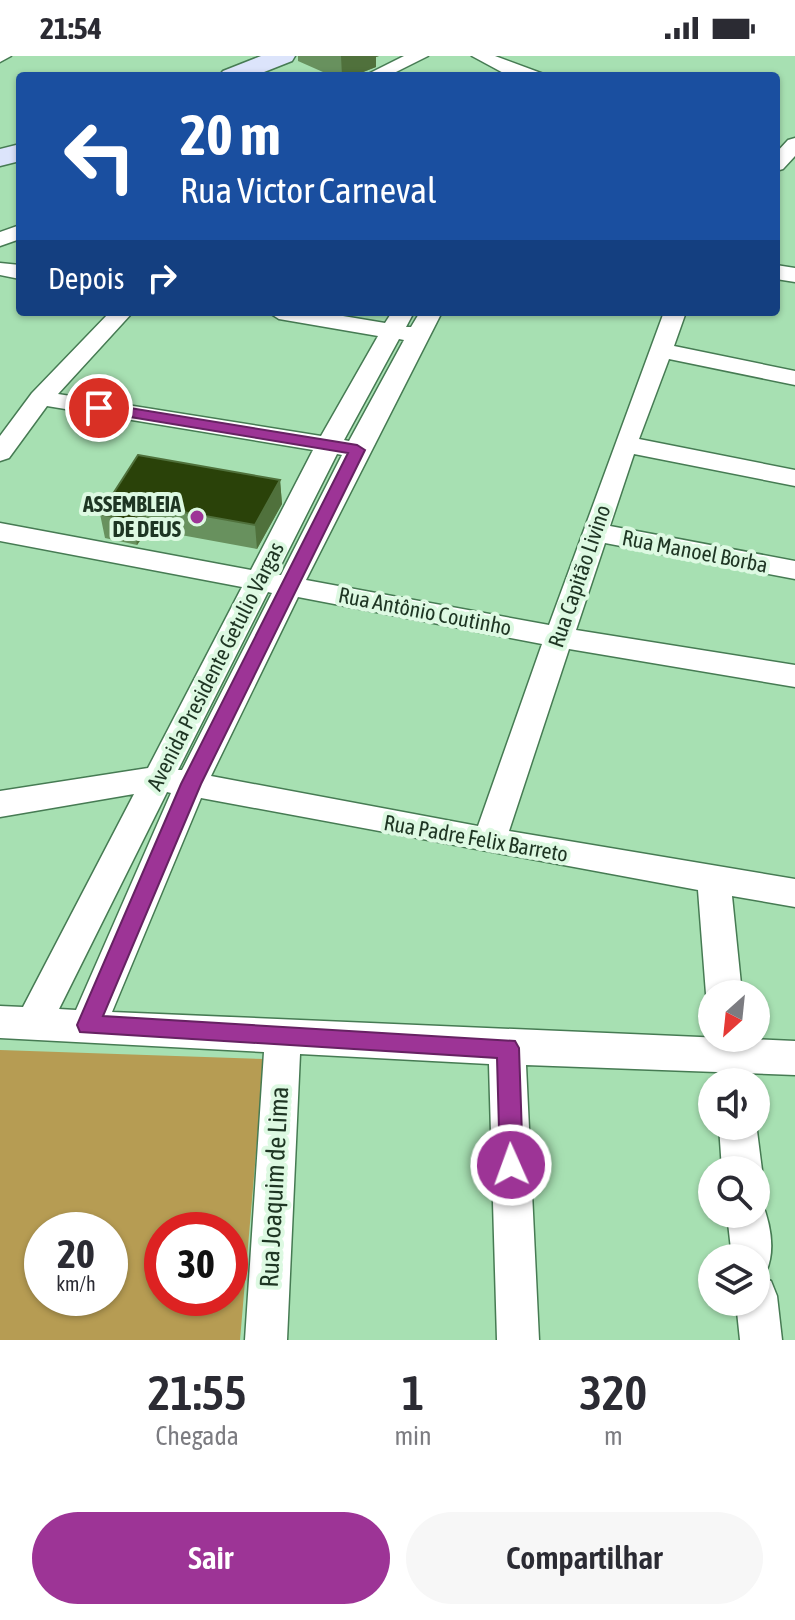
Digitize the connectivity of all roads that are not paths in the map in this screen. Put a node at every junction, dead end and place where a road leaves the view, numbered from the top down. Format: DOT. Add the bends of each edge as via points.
graph roads {
  1 [pos="283,56"];
  2 [pos="419,56"];
  3 [pos="481,56"];
  4 [pos="539,56"];
  5 [pos="242,72"];
  6 [pos="382,72"];
  7 [pos="512,72"];
  8 [pos="521,72"];
  9 [pos="795,144"];
  10 [pos="780,161"];
  11 [pos="118,316"];
  12 [pos="327,316"];
  13 [pos="673,316"];
  14 [pos="412,323"];
  15 [pos="659,350"];
  16 [pos="795,378"];
  17 [pos="41,398"];
  18 [pos="625,444"];
  19 [pos="328,446"];
  20 [pos="357,450"];
  21 [pos="0,453"];
  22 [pos="795,478"];
  23 [pos="0,532"];
  24 [pos="594,532"];
  25 [pos="795,570"];
  26 [pos="260,579"];
  27 [pos="291,585"];
  28 [pos="558,637"];
  29 [pos="795,676"];
  30 [pos="158,778"];
  31 [pos="191,784"];
  32 [pos="0,804"];
  33 [pos="489,841"];
  34 [pos="714,880"];
  35 [pos="795,893"];
  36 [pos="723,980"];
  37 [pos="16,1022"];
  38 [pos="88,1025"];
  39 [pos="283,1035"];
  40 [pos="507,1048"];
  41 [pos="795,1058"];
  42 [pos="731,1059"];
  43 [pos="758,1316"];
  44 [pos="266,1340"];
  45 [pos="518,1340"];
  46 [pos="761,1340"];
  1 -- 5 [label="street"];
  2 -- 6 [label="street"];
  3 -- 7 [label="street"];
  4 -- 8 [label="street"];
  9 -- 10 [label="street"];
  11 -- 17 [label="street"];
  12 -- 14 [label="street"];
  13 -- 15 [label="street, Rua Capitão Livino"];
  14 -- 19 [label="street, Avenida Presidente Getulio Vargas"];
  14 -- 20 [label="street, Avenida Presidente Getulio Vargas"];
  15 -- 16 [label="street"];
  15 -- 18 [label="street, Rua Capitão Livino"];
  17 -- 19 [label="street"];
  17 -- 21 [label="street"];
  18 -- 22 [label="street"];
  18 -- 24 [label="street, Rua Capitão Livino"];
  19 -- 20 [label="street"];
  19 -- 26 [label="street, Avenida Presidente Getulio Vargas"];
  20 -- 27 [label="street, Avenida Presidente Getulio Vargas"];
  23 -- 26 [label="street, Rua Antônio Coutinho"];
  24 -- 25 [label="street, Rua Manoel Borba"];
  24 -- 28 [label="street, Rua Capitão Livino"];
  26 -- 27 [label="street, Rua Antônio Coutinho"];
  26 -- 30 [label="street, Avenida Presidente Getulio Vargas"];
  27 -- 28 [label="street, Rua Antônio Coutinho"];
  27 -- 31 [label="street, Avenida Presidente Getulio Vargas"];
  28 -- 29 [label="street, Rua Antônio Coutinho"];
  28 -- 33 [label="street, Rua Capitão Livino"];
  30 -- 31 [label="street, Rua Padre Felix Barreto"];
  30 -- 32 [label="street, Rua Padre Felix Barreto"];
  30 -- 37 [label="street, Avenida Presidente Getulio Vargas"];
  31 -- 33 [label="street, Rua Padre Felix Barreto"];
  31 -- 38 [label="street, Avenida Presidente Getulio Vargas"];
  33 -- 34 [label="street, Rua Padre Felix Barreto"];
  34 -- 35 [label="street, Rua Padre Felix Barreto"];
  34 -- 36 [label="street"];
  37 -- 38 [label="street"];
  38 -- 39 [label="street"];
  39 -- 40 [label="street"];
  39 -- 44 [label="street, Rua Joaquim de Lima"];
  40 -- 42 [label="street"];
  40 -- 45 [label="street"];
  41 -- 42 [label="street"];
  43 -- 46 [label="street"];
}
